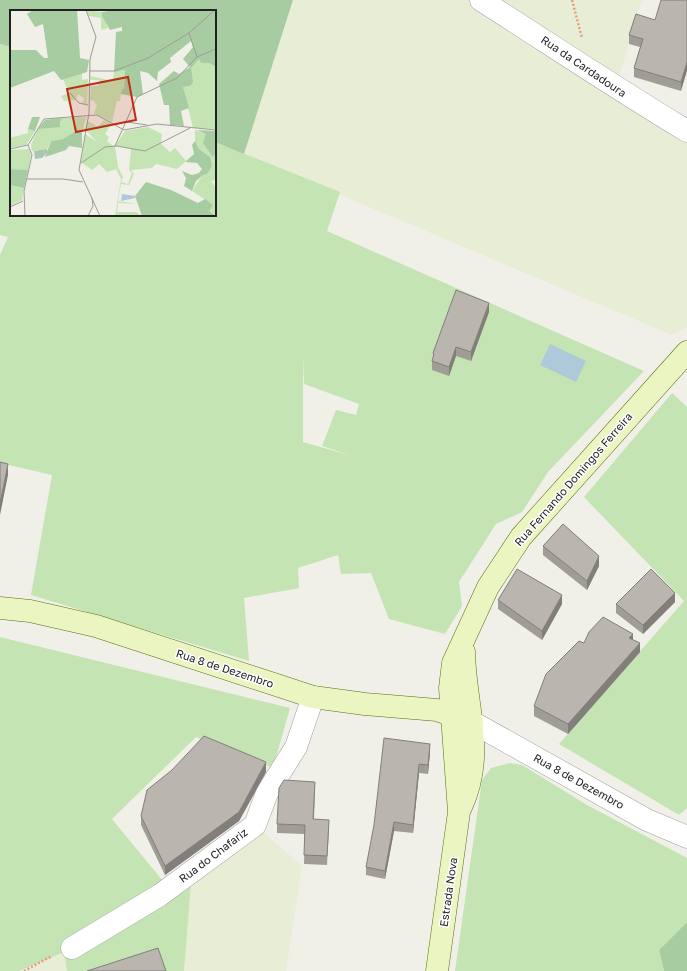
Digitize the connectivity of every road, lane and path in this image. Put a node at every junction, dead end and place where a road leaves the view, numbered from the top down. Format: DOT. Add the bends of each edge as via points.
graph roads {
  1 [pos="482,0"];
  2 [pos="572,0"];
  3 [pos="591,70"];
  4 [pos="687,131"];
  5 [pos="687,352"];
  6 [pos="0,608"];
  7 [pos="313,697"];
  8 [pos="463,719"];
  9 [pos="687,837"];
  10 [pos="72,948"];
  11 [pos="24,971"];
  12 [pos="437,971"];
  1 -- 3 [label="street, Rua da Cardadoura"];
  2 -- 3 [label="path"];
  3 -- 4 [label="street, Rua da Cardadoura" via="620,91"];
  5 -- 8 [label="street, Rua Fernando Domingos Ferreira" via="521,537 488,587 453,663 451,675"];
  6 -- 7 [label="street, Rua 8 de Dezembro" via="30,611 96,626"];
  7 -- 8 [label="street, Rua 8 de Dezembro" via="437,710"];
  7 -- 10 [label="street, Rua do Chafariz" via="296,747 267,793 255,824 160,895"];
  8 -- 9 [label="street, Rua 8 de Dezembro" via="647,820"];
  8 -- 12 [label="street, Estrada Nova" via="459,812"];
  10 -- 11 [label="path"];
}
